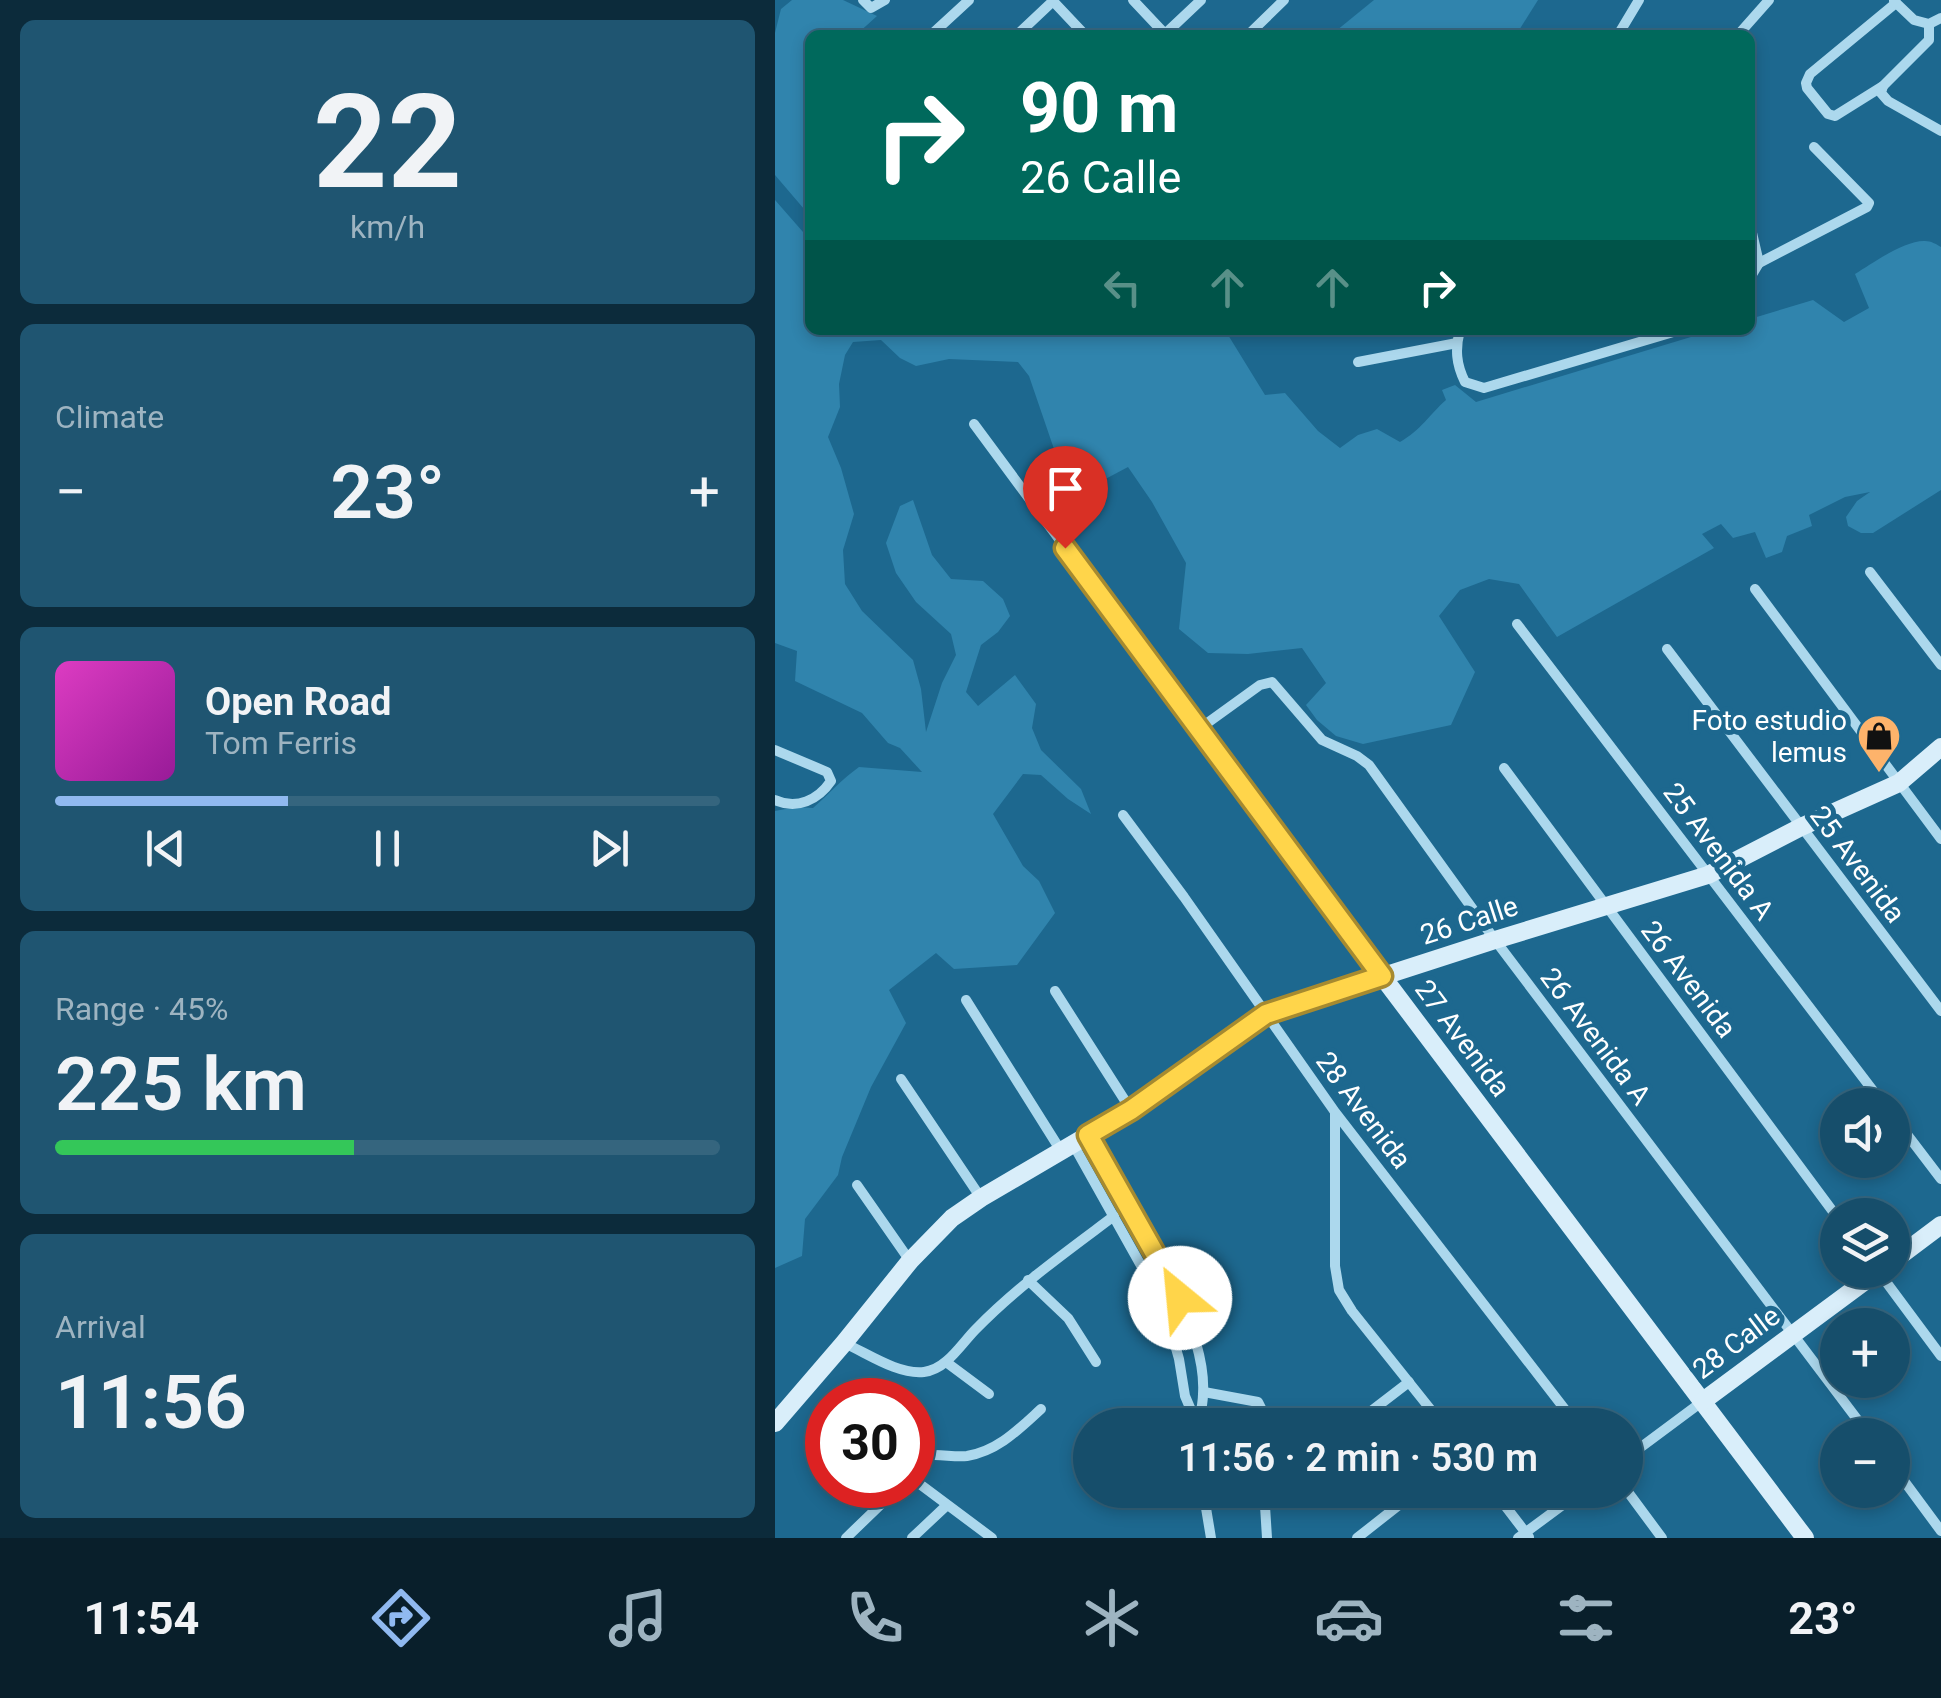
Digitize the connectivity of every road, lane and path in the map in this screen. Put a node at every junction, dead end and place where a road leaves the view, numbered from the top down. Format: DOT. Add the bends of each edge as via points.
graph roads {
  1 [pos="885,0"];
  2 [pos="969,0"];
  3 [pos="1133,0"];
  4 [pos="1201,0"];
  5 [pos="1284,0"];
  6 [pos="1639,0"];
  7 [pos="1769,0"];
  8 [pos="1052,1"];
  9 [pos="1894,2"];
  10 [pos="867,4"];
  11 [pos="1941,18"];
  12 [pos="1929,24"];
  13 [pos="936,30"];
  14 [pos="1022,30"];
  15 [pos="1080,30"];
  16 [pos="1160,30"];
  17 [pos="1169,30"];
  18 [pos="1253,30"];
  19 [pos="1621,30"];
  20 [pos="1742,30"];
  21 [pos="1929,40"];
  22 [pos="1941,46"];
  23 [pos="1883,86"];
  24 [pos="1941,131"];
  25 [pos="1814,146"];
  26 [pos="1755,246"];
  27 [pos="1759,263"];
  28 [pos="1755,270"];
  29 [pos="1459,335"];
  30 [pos="1663,335"];
  31 [pos="1457,344"];
  32 [pos="1358,362"];
  33 [pos="974,424"];
  34 [pos="1870,572"];
  35 [pos="1755,589"];
  36 [pos="1517,624"];
  37 [pos="1667,650"];
  38 [pos="1941,665"];
  39 [pos="1199,729"];
  40 [pos="1941,747"];
  41 [pos="775,750"];
  42 [pos="1504,768"];
  43 [pos="1899,782"];
  44 [pos="775,800"];
  45 [pos="1123,816"];
  46 [pos="1801,827"];
  47 [pos="1941,839"];
  48 [pos="1709,875"];
  49 [pos="1606,906"];
  50 [pos="1495,940"];
  51 [pos="1382,976"];
  52 [pos="1055,991"];
  53 [pos="966,1000"];
  54 [pos="1941,1010"];
  55 [pos="1266,1014"];
  56 [pos="901,1080"];
  57 [pos="1871,1088"];
  58 [pos="1131,1110"];
  59 [pos="1335,1112"];
  60 [pos="1910,1138"];
  61 [pos="1074,1144"];
  62 [pos="1941,1179"];
  63 [pos="857,1185"];
  64 [pos="981,1198"];
  65 [pos="1823,1198"];
  66 [pos="1114,1216"];
  67 [pos="1941,1225"];
  68 [pos="1910,1248"];
  69 [pos="910,1261"];
  70 [pos="1028,1280"];
  71 [pos="1854,1288"];
  72 [pos="1891,1288"];
  73 [pos="1794,1334"];
  74 [pos="845,1343"];
  75 [pos="1941,1356"];
  76 [pos="946,1362"];
  77 [pos="1096,1362"];
  78 [pos="1409,1382"];
  79 [pos="1203,1392"];
  80 [pos="989,1394"];
  81 [pos="1703,1401"];
  82 [pos="1190,1408"];
  83 [pos="1200,1408"];
  84 [pos="1260,1408"];
  85 [pos="1375,1408"];
  86 [pos="1430,1408"];
  87 [pos="1564,1408"];
  88 [pos="1041,1409"];
  89 [pos="1856,1418"];
  90 [pos="775,1423"];
  91 [pos="1643,1446"];
  92 [pos="935,1455"];
  93 [pos="1910,1489"];
  94 [pos="935,1496"];
  95 [pos="947,1506"];
  96 [pos="878,1508"];
  97 [pos="1206,1508"];
  98 [pos="1265,1508"];
  99 [pos="1395,1508"];
  100 [pos="1506,1508"];
  101 [pos="1560,1508"];
  102 [pos="1640,1508"];
  103 [pos="1941,1531"];
  104 [pos="1525,1536"];
  105 [pos="847,1538"];
  106 [pos="913,1538"];
  107 [pos="991,1538"];
  108 [pos="1211,1538"];
  109 [pos="1267,1538"];
  110 [pos="1357,1538"];
  111 [pos="1662,1538"];
  112 [pos="1805,1538"];
  1 -- 10 [label="street"];
  2 -- 13 [label="street"];
  3 -- 16 [label="street"];
  4 -- 17 [label="street"];
  5 -- 18 [label="street"];
  6 -- 19 [label="street"];
  7 -- 20 [label="street"];
  8 -- 14 [label="street"];
  8 -- 15 [label="street"];
  9 -- 12 [label="street"];
  9 -- 23 [label="street" via="1806,84 1835,116"];
  11 -- 12 [label="street"];
  12 -- 21 [label="street"];
  21 -- 22 [label="street"];
  21 -- 23 [label="street"];
  23 -- 24 [label="street" via="1888,101"];
  25 -- 27 [label="street" via="1869,203"];
  26 -- 27 [label="street"];
  27 -- 28 [label="street"];
  29 -- 31 [label="street"];
  30 -- 31 [label="street" via="1484,388 1465,382"];
  31 -- 32 [label="street"];
  33 -- 39 [label="street, 27 Avenida"];
  34 -- 38 [label="street"];
  35 -- 43 [label="street"];
  36 -- 48 [label="street, 25 Avenida A"];
  37 -- 46 [label="street, 25 Avenida"];
  39 -- 50 [label="street, 26 Avenida A" via="1272,682 1322,740 1369,766"];
  39 -- 51 [label="street, 27 Avenida"];
  40 -- 43 [label="main road, 26 Calle"];
  41 -- 44 [label="street" via="827,772 831,780 811,801"];
  42 -- 49 [label="street, 26 Avenida"];
  43 -- 46 [label="main road, 26 Calle"];
  43 -- 47 [label="street"];
  45 -- 55 [label="street, 28 Avenida"];
  46 -- 48 [label="main road, 26 Calle"];
  46 -- 54 [label="street, 25 Avenida"];
  48 -- 49 [label="main road, 26 Calle"];
  48 -- 57 [label="street, 25 Avenida A"];
  49 -- 50 [label="main road, 26 Calle"];
  49 -- 65 [label="street, 26 Avenida"];
  50 -- 51 [label="main road, 26 Calle"];
  50 -- 73 [label="street, 26 Avenida A"];
  51 -- 55 [label="main road, 26 Calle"];
  51 -- 81 [label="main road, 27 Avenida"];
  52 -- 58 [label="street"];
  53 -- 61 [label="street"];
  55 -- 58 [label="main road, 26 Calle"];
  55 -- 59 [label="street, 28 Avenida"];
  56 -- 64 [label="street"];
  58 -- 61 [label="main road, 26 Calle"];
  59 -- 78 [label="street" via="1339,1290"];
  59 -- 87 [label="street, 28 Avenida"];
  60 -- 62 [label="street"];
  61 -- 64 [label="main road, 26 Calle"];
  61 -- 66 [label="street"];
  61 -- 79 [label="street" via="1180,1298 1197,1344"];
  63 -- 69 [label="street"];
  64 -- 69 [label="main road, 26 Calle"];
  66 -- 70 [label="street"];
  66 -- 82 [label="street" via="1168,1320"];
  67 -- 68 [label="main road"];
  69 -- 74 [label="main road, 26 Calle"];
  70 -- 76 [label="street"];
  70 -- 77 [label="street" via="1068,1318"];
  71 -- 73 [label="main road, 28 Calle"];
  72 -- 75 [label="street"];
  73 -- 81 [label="main road, 28 Calle"];
  73 -- 89 [label="street, 26 Avenida A"];
  74 -- 76 [label="street" via="911,1371"];
  74 -- 90 [label="main road, 26 Calle"];
  76 -- 80 [label="street"];
  78 -- 85 [label="street"];
  78 -- 86 [label="street"];
  79 -- 83 [label="street"];
  79 -- 84 [label="street"];
  81 -- 91 [label="street, 28 Calle"];
  81 -- 112 [label="main road, 27 Avenida"];
  88 -- 92 [label="street" via="998,1446 968,1456"];
  93 -- 103 [label="street"];
  94 -- 95 [label="street"];
  95 -- 106 [label="street"];
  95 -- 107 [label="street"];
  96 -- 105 [label="street"];
  97 -- 108 [label="street"];
  98 -- 109 [label="street"];
  99 -- 110 [label="street"];
  100 -- 104 [label="street"];
  101 -- 104 [label="street"];
  102 -- 111 [label="street"];
}
